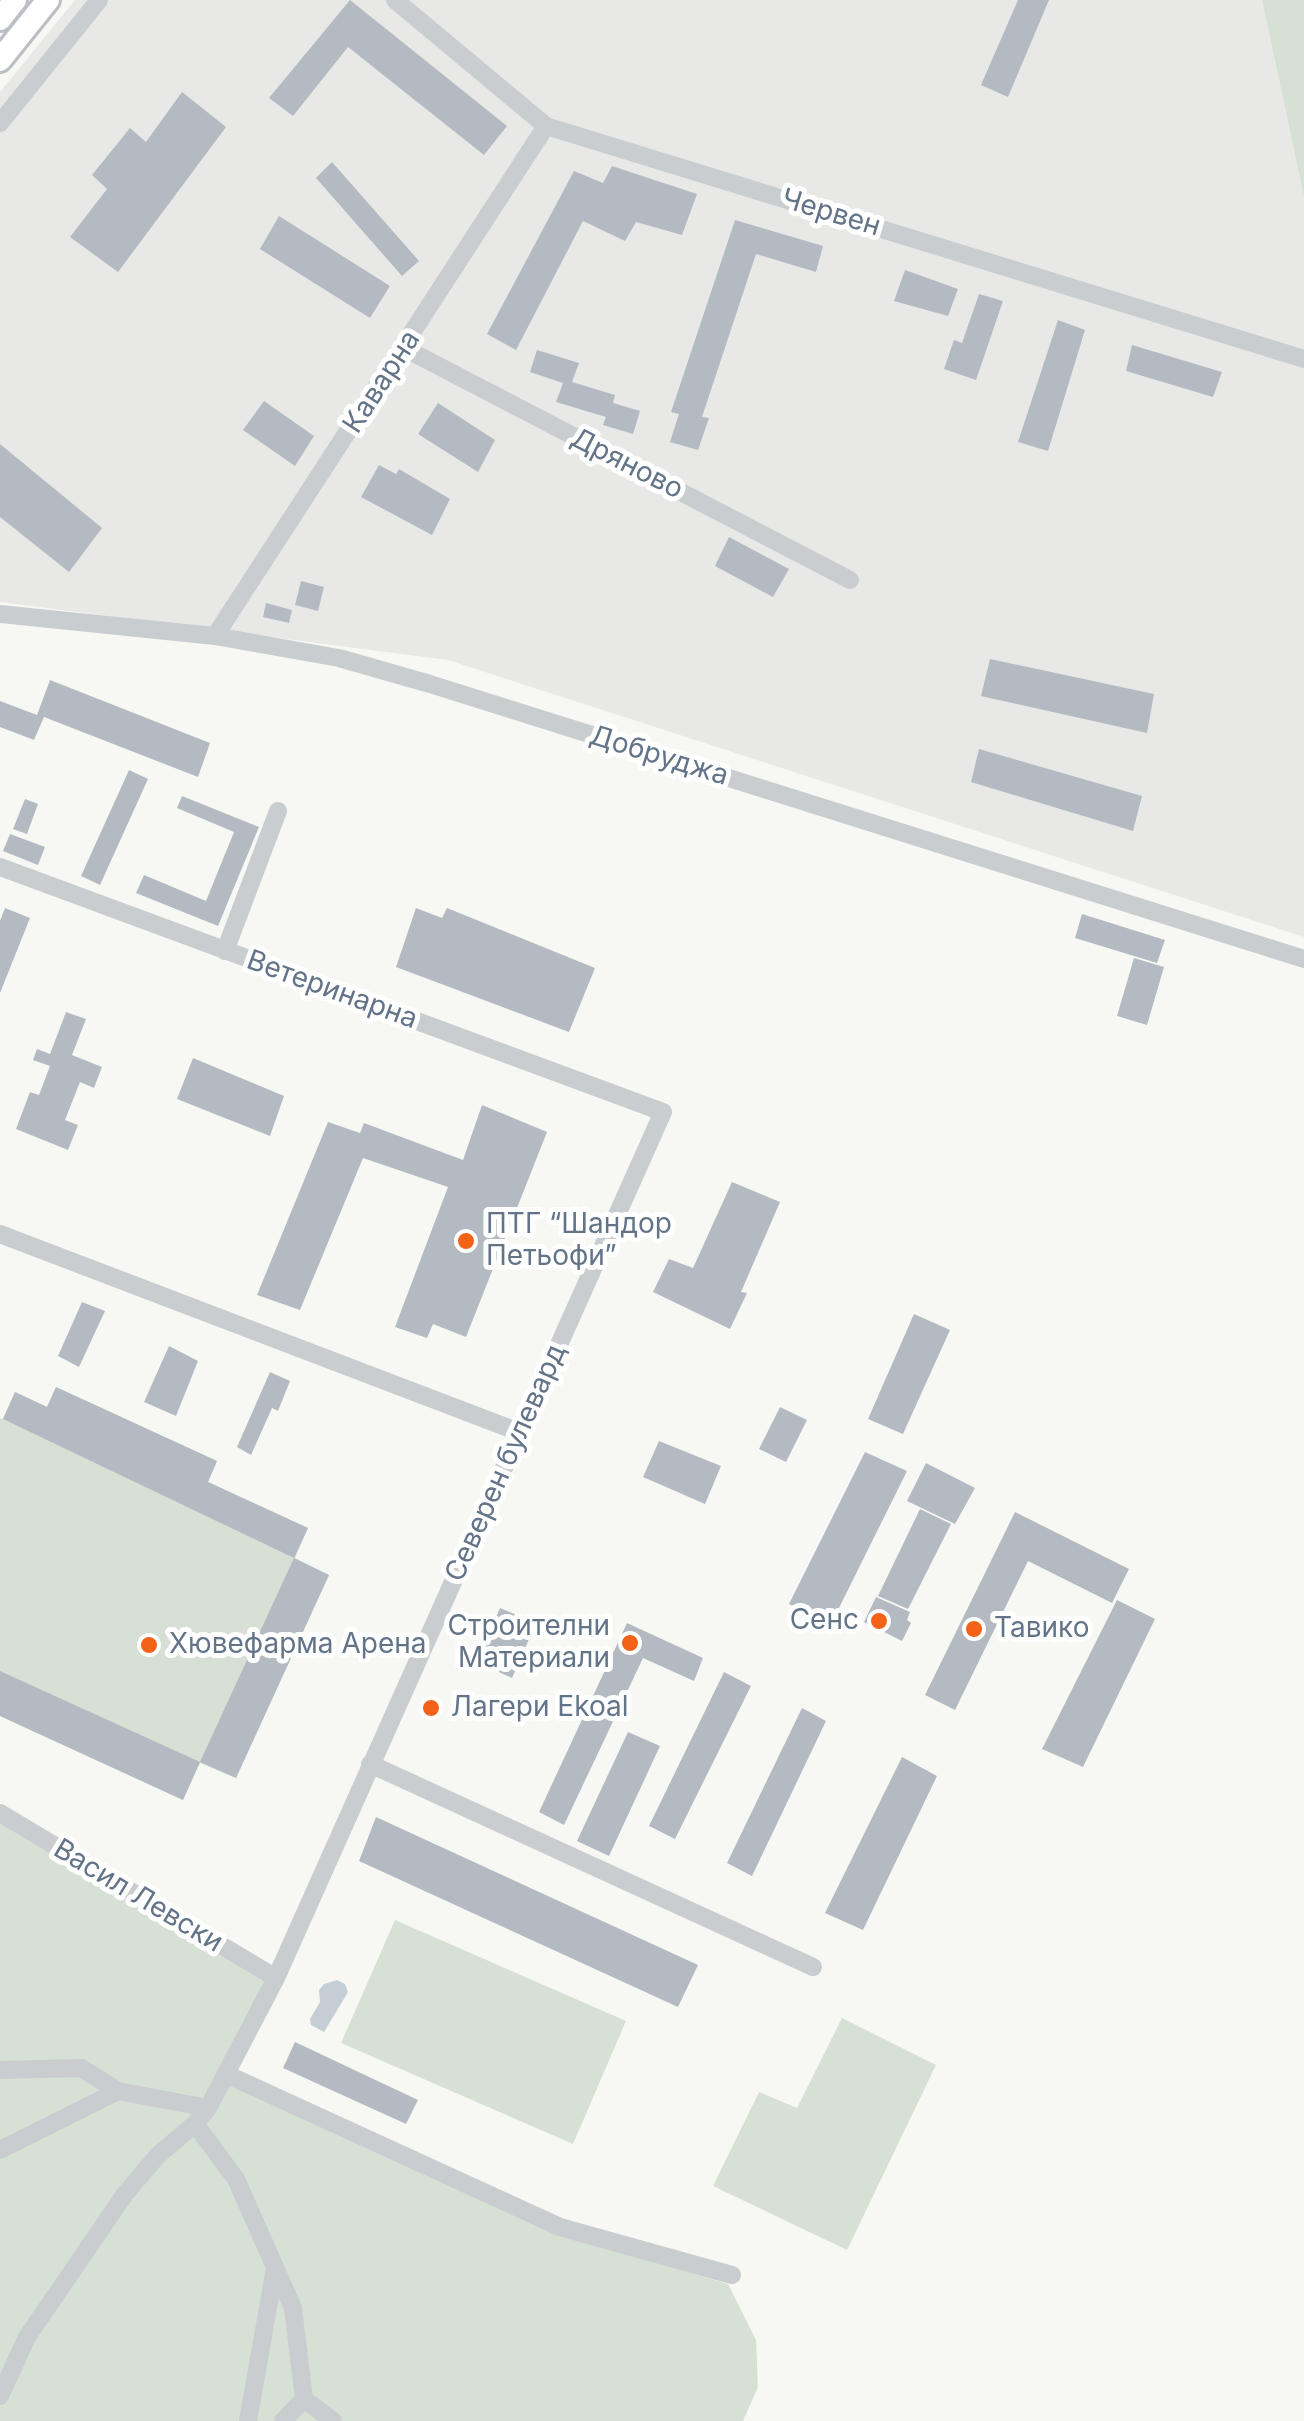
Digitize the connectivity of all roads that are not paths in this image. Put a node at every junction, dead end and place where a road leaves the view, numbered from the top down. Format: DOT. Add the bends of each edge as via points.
graph roads {
  1 [pos="15,0"];
  2 [pos="48,0"];
  3 [pos="100,0"];
  4 [pos="395,0"];
  5 [pos="0,18"];
  6 [pos="0,60"];
  7 [pos="0,124"];
  8 [pos="546,126"];
  9 [pos="404,348"];
  10 [pos="1304,358"];
  11 [pos="850,580"];
  12 [pos="0,614"];
  13 [pos="216,636"];
  14 [pos="278,811"];
  15 [pos="0,867"];
  16 [pos="226,951"];
  17 [pos="1304,960"];
  18 [pos="663,1112"];
  19 [pos="0,1234"];
  20 [pos="520,1432"];
  21 [pos="370,1764"];
  22 [pos="0,1813"];
  23 [pos="813,1968"];
  24 [pos="276,1978"];
  25 [pos="0,2070"];
  26 [pos="228,2075"];
  27 [pos="118,2091"];
  28 [pos="208,2108"];
  29 [pos="195,2124"];
  30 [pos="0,2150"];
  31 [pos="275,2268"];
  32 [pos="732,2275"];
  33 [pos="0,2396"];
  34 [pos="304,2399"];
  35 [pos="248,2421"];
  36 [pos="282,2421"];
  37 [pos="332,2421"];
  1 -- 5 [label="street"];
  2 -- 6 [label="street"];
  3 -- 7 [label="street"];
  4 -- 8 [label="street, Червен"];
  8 -- 9 [label="street, Каварна"];
  8 -- 10 [label="street, Червен"];
  9 -- 11 [label="street, Дряново"];
  9 -- 13 [label="street, Каварна"];
  12 -- 13 [label="street, Добруджа"];
  13 -- 17 [label="street, Добруджа" via="339,658 430,684"];
  14 -- 16 [label="street"];
  15 -- 16 [label="street, Ветеринарна"];
  16 -- 18 [label="street, Ветеринарна"];
  18 -- 20 [label="street, Северен булевард"];
  19 -- 20 [label="street"];
  20 -- 21 [label="street, Северен булевард"];
  21 -- 23 [label="street"];
  21 -- 24 [label="street, Северен булевард"];
  22 -- 24 [label="street, Васил Левски"];
  24 -- 26 [label="street, Северен булевард"];
  25 -- 27 [label="street" via="81,2068"];
  26 -- 28 [label="street, Северен булевард"];
  26 -- 32 [label="street" via="560,2227"];
  27 -- 28 [label="street"];
  27 -- 30 [label="street"];
  28 -- 29 [label="street, Северен булевард"];
  29 -- 31 [label="street" via="236,2179"];
  29 -- 33 [label="street, Северен булевард" via="125,2194 27,2337"];
  31 -- 34 [label="street" via="293,2308"];
  31 -- 35 [label="street"];
  34 -- 36 [label="street"];
  34 -- 37 [label="street"];
}
